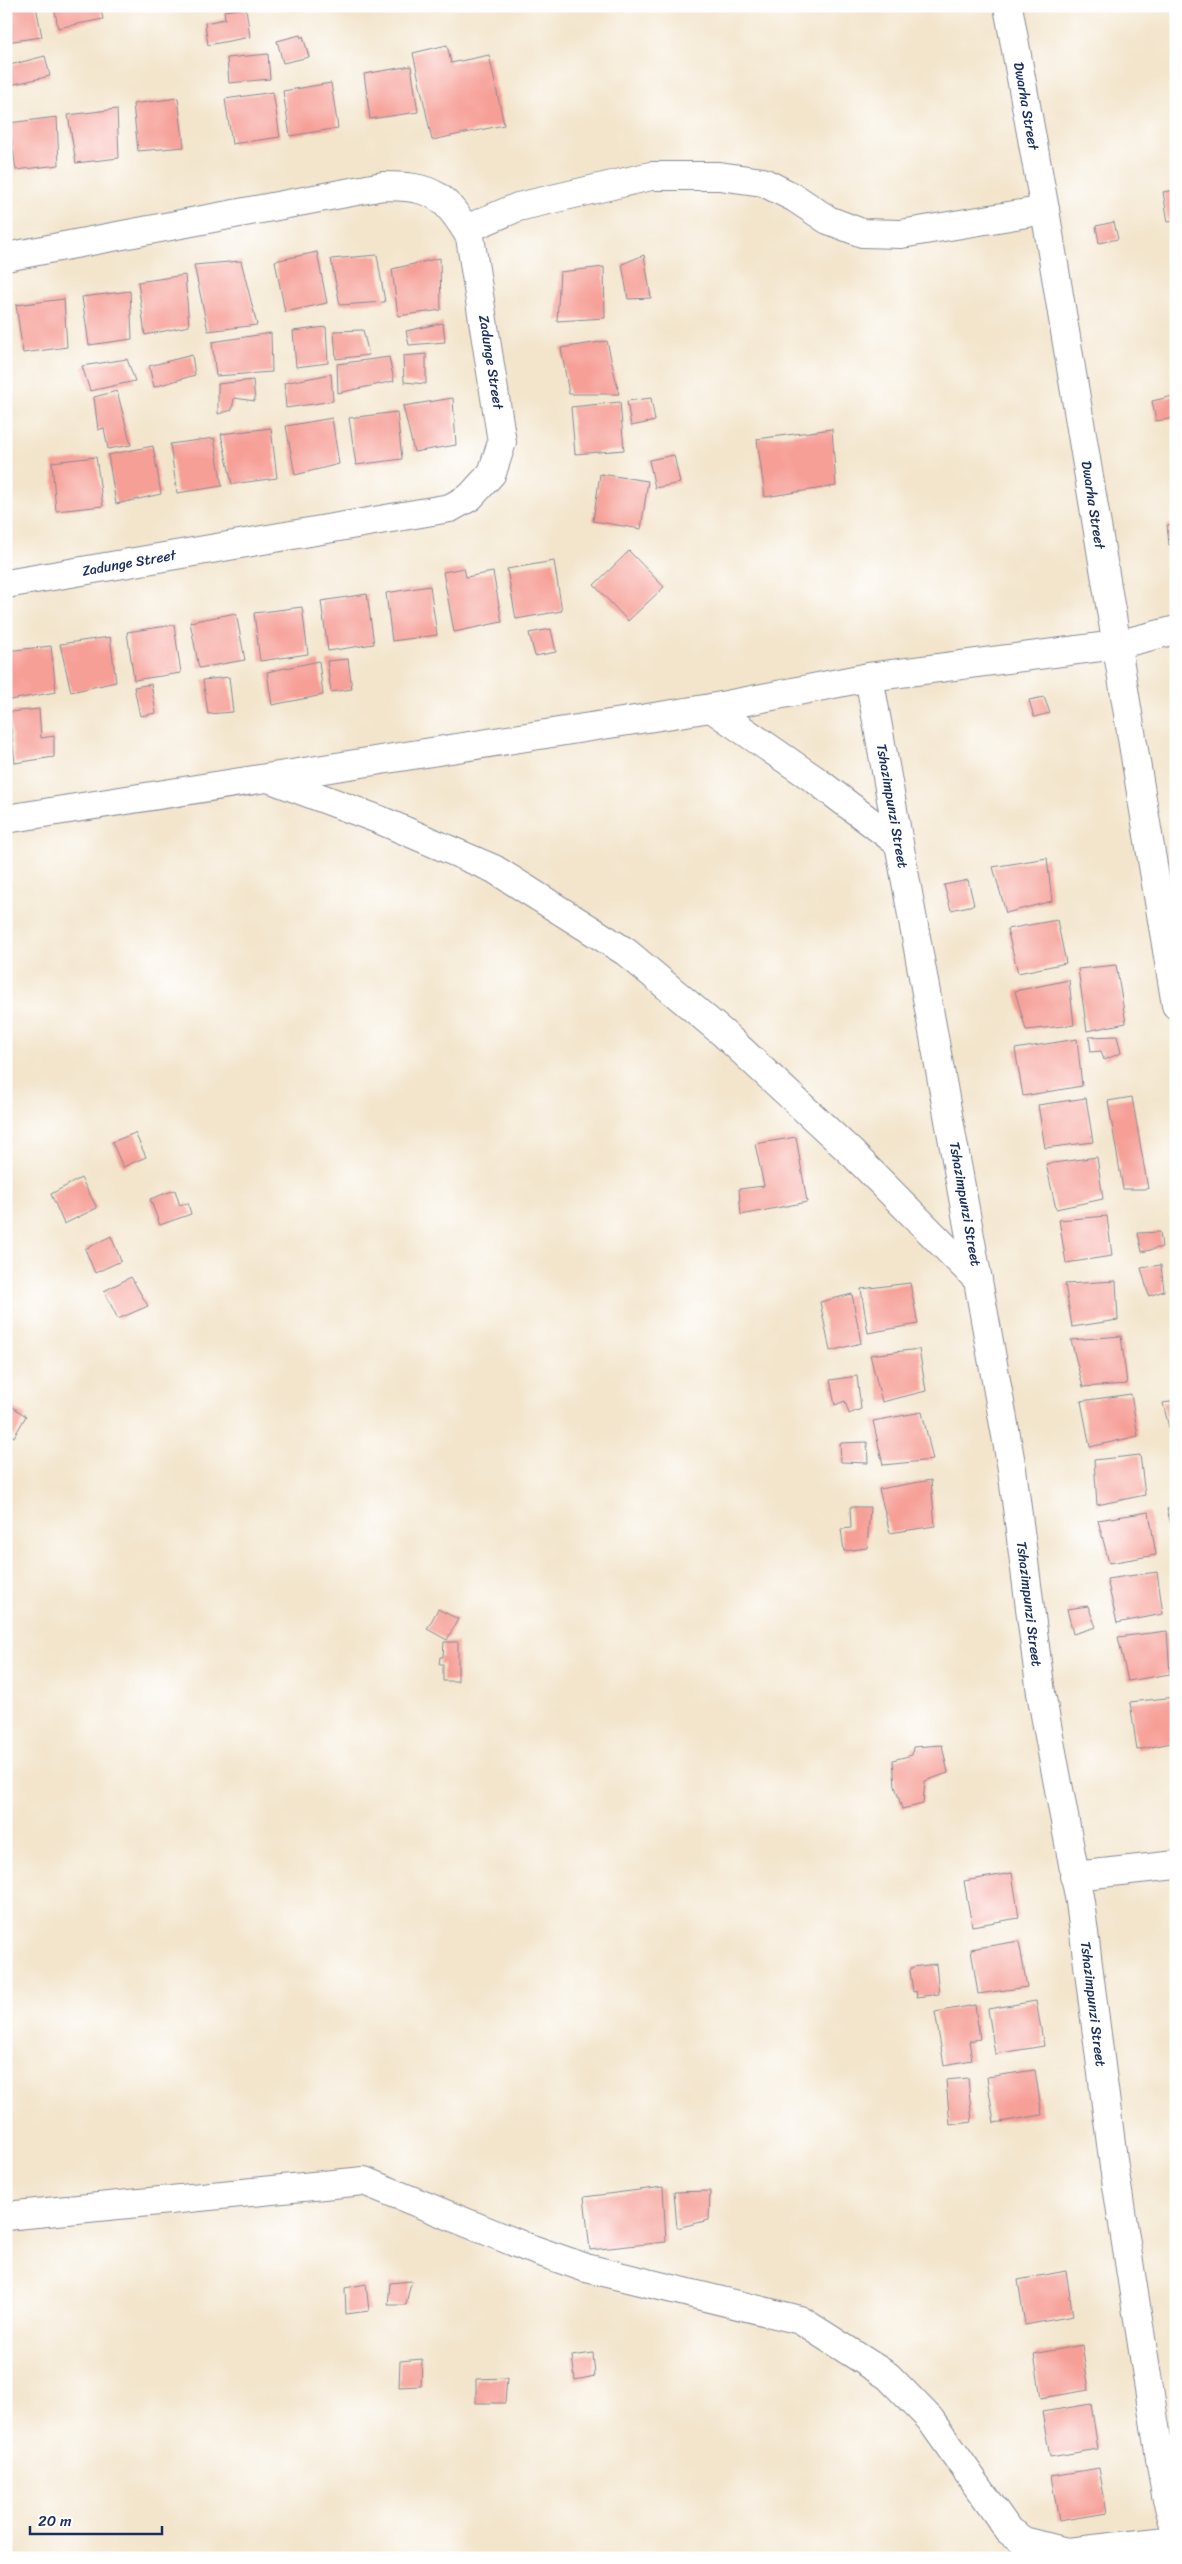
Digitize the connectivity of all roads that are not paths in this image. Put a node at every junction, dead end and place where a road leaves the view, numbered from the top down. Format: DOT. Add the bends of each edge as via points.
graph roads {
  1 [pos="1008,6"];
  2 [pos="1045,210"];
  3 [pos="466,228"];
  4 [pos="6,258"];
  5 [pos="6,584"];
  6 [pos="1176,630"];
  7 [pos="1116,645"];
  8 [pos="869,677"];
  9 [pos="710,708"];
  10 [pos="265,777"];
  11 [pos="6,819"];
  12 [pos="898,843"];
  13 [pos="1176,1005"];
  14 [pos="978,1280"];
  15 [pos="1176,1865"];
  16 [pos="1074,1876"];
  17 [pos="6,2216"];
  18 [pos="1176,2532"];
  19 [pos="1176,2540"];
  1 -- 2 [label="street, Dwarha Street"];
  2 -- 3 [label="street" via="901,234 862,233 828,220 796,198 762,182 719,176 651,176 518,207"];
  2 -- 7 [label="street, Dwarha Street"];
  3 -- 4 [label="street, Zadunge Street" via="440,197 425,189 383,186"];
  3 -- 5 [label="street, Zadunge Street" via="470,236 502,442 492,473 470,497 450,508"];
  6 -- 7 [label="street"];
  7 -- 8 [label="street"];
  7 -- 13 [label="street, Dwarha Street"];
  8 -- 9 [label="street"];
  8 -- 12 [label="street, Tshazimpunzi Street"];
  9 -- 10 [label="street"];
  9 -- 12 [label="street" via="817,781"];
  10 -- 11 [label="street"];
  10 -- 14 [label="street" via="380,820 494,869 626,952 724,1034 853,1154"];
  12 -- 14 [label="street, Tshazimpunzi Street"];
  14 -- 16 [label="street, Tshazimpunzi Street" via="1012,1469 1041,1693"];
  15 -- 16 [label="street"];
  16 -- 18 [label="street, Tshazimpunzi Street" via="1114,2167 1166,2496"];
  17 -- 19 [label="street" via="364,2181 586,2268 800,2320 888,2376 930,2418 1009,2531 1024,2541 1067,2552"];
}
